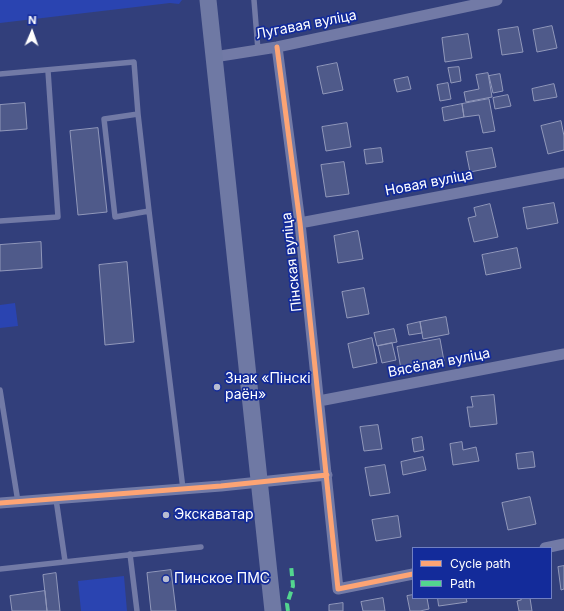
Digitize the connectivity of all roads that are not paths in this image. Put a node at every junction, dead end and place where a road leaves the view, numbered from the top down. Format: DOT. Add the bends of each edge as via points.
graph roads {
  1 [pos="208,0"];
  2 [pos="254,0"];
  3 [pos="497,0"];
  4 [pos="277,47"];
  5 [pos="258,50"];
  6 [pos="214,57"];
  7 [pos="48,71"];
  8 [pos="0,74"];
  9 [pos="138,114"];
  10 [pos="564,173"];
  11 [pos="149,211"];
  12 [pos="0,221"];
  13 [pos="300,223"];
  14 [pos="564,354"];
  15 [pos="0,390"];
  16 [pos="319,401"];
  17 [pos="326,474"];
  18 [pos="258,482"];
  19 [pos="182,489"];
  20 [pos="56,499"];
  21 [pos="18,502"];
  22 [pos="0,503"];
  23 [pos="564,544"];
  24 [pos="201,547"];
  25 [pos="550,547"];
  26 [pos="130,554"];
  27 [pos="65,561"];
  28 [pos="0,568"];
  29 [pos="412,574"];
  30 [pos="137,611"];
  31 [pos="273,611"];
  1 -- 6 [label="main road"];
  2 -- 5 [label="lane"];
  3 -- 4 [label="street, Лугавая вуліца"];
  4 -- 5 [label="street, Лугавая вуліца"];
  4 -- 13 [label="street, Пінская вуліца"];
  5 -- 6 [label="street, Лугавая вуліца"];
  6 -- 18 [label="main road"];
  7 -- 8 [label="lane"];
  7 -- 9 [label="lane" via="134,62"];
  7 -- 12 [label="lane" via="58,217"];
  9 -- 11 [label="lane"];
  9 -- 11 [label="lane" via="104,119 115,217"];
  10 -- 13 [label="street, Новая вуліца"];
  11 -- 19 [label="lane"];
  13 -- 16 [label="street, Пінская вуліца"];
  14 -- 16 [label="street, Вясёлая вуліца"];
  15 -- 21 [label="lane"];
  16 -- 17 [label="street, Пінская вуліца"];
  17 -- 18 [label="street"];
  17 -- 29 [label="street, Пінская вуліца" via="338,589"];
  18 -- 19 [label="street"];
  18 -- 31 [label="main road"];
  19 -- 20 [label="street"];
  20 -- 21 [label="street"];
  20 -- 27 [label="lane"];
  21 -- 22 [label="street"];
  23 -- 25 [label="street"];
  24 -- 26 [label="lane"];
  26 -- 27 [label="lane"];
  26 -- 30 [label="lane"];
  27 -- 28 [label="lane"];
}
